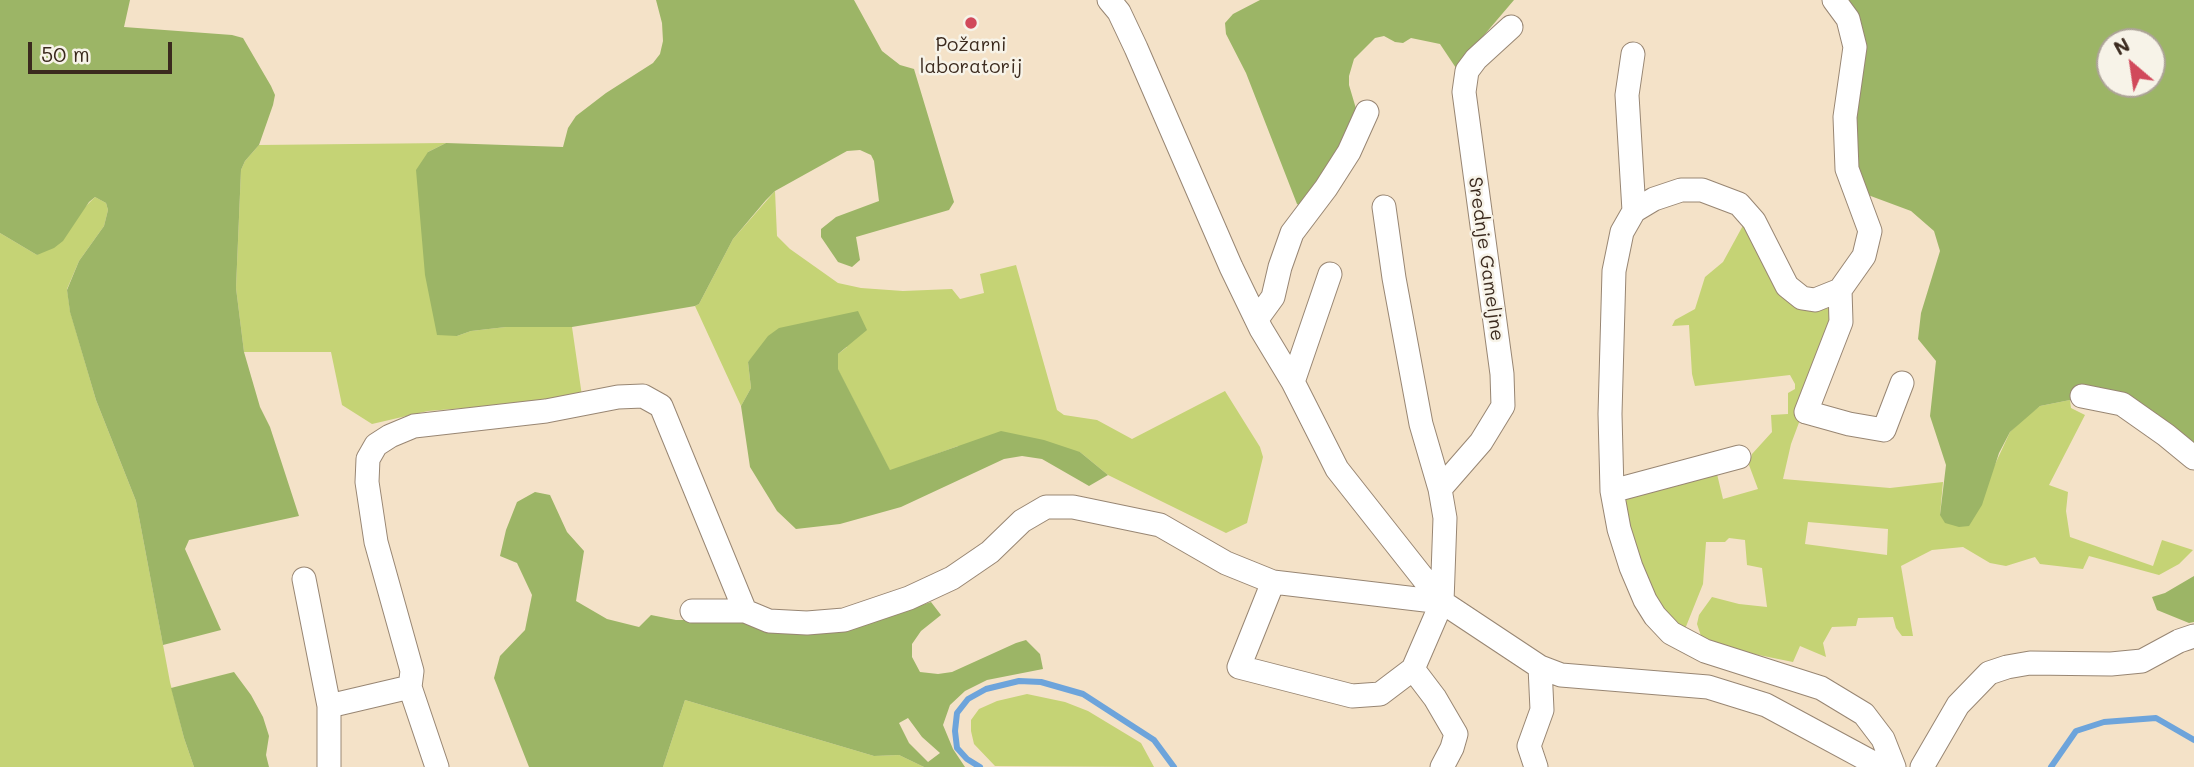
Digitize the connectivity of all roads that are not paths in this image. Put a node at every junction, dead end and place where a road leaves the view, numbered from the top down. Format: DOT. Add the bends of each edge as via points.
graph roads {
  1 [pos="1109,0"];
  2 [pos="1834,0"];
  3 [pos="1511,27"];
  4 [pos="1633,54"];
  5 [pos="1367,112"];
  6 [pos="1384,207"];
  7 [pos="1634,211"];
  8 [pos="1330,274"];
  9 [pos="1840,290"];
  10 [pos="1258,319"];
  11 [pos="1293,382"];
  12 [pos="1902,383"];
  13 [pos="2082,396"];
  14 [pos="1739,457"];
  15 [pos="2194,458"];
  16 [pos="1440,489"];
  17 [pos="1612,491"];
  18 [pos="304,579"];
  19 [pos="1273,582"];
  20 [pos="1442,601"];
  21 [pos="692,611"];
  22 [pos="745,611"];
  23 [pos="2194,636"];
  24 [pos="1540,667"];
  25 [pos="1413,669"];
  26 [pos="410,687"];
  27 [pos="329,706"];
  28 [pos="329,767"];
  29 [pos="437,767"];
  30 [pos="1442,767"];
  31 [pos="1536,767"];
  32 [pos="1881,767"];
  33 [pos="1894,767"];
  34 [pos="1922,767"];
  1 -- 10 [label="street" via="1119,12"];
  2 -- 9 [label="street" via="1848,19 1855,47 1844,117 1847,169 1870,231 1864,256"];
  3 -- 16 [label="street, Srednje Gameljne" via="1476,59 1464,92 1503,406 1481,442"];
  4 -- 7 [label="street" via="1627,95"];
  5 -- 10 [label="street" via="1349,152 1292,233 1273,296"];
  6 -- 16 [label="street" via="1419,410"];
  7 -- 9 [label="street" via="1681,190 1720,195 1739,204 1754,221 1794,292 1815,300"];
  7 -- 17 [label="street" via="1622,232 1614,271"];
  8 -- 11 [label="street"];
  9 -- 12 [label="street" via="1842,322 1806,412 1884,429"];
  10 -- 11 [label="street"];
  11 -- 20 [label="street" via="1338,469"];
  13 -- 15 [label="street" via="2122,404"];
  14 -- 17 [label="street"];
  16 -- 20 [label="street" via="1445,519"];
  17 -- 33 [label="street" via="1631,567 1655,616 1671,633 1705,651 1821,688 1864,714 1883,739"];
  18 -- 27 [label="street"];
  19 -- 20 [label="street"];
  19 -- 22 [label="street" via="1226,563 1160,525 1073,507 1046,508 1022,521 952,578 909,598 844,620 807,623 769,621"];
  19 -- 25 [label="street" via="1239,667 1352,696 1380,694"];
  20 -- 24 [label="street"];
  20 -- 25 [label="street"];
  21 -- 22 [label="street"];
  22 -- 26 [label="street" via="661,406 643,396 618,397 546,411 414,426 376,445 368,459 367,482 376,542 412,671"];
  23 -- 34 [label="street" via="2142,661 2030,663 1989,673 1958,705"];
  24 -- 31 [label="street" via="1542,710 1529,746"];
  24 -- 32 [label="street" via="1561,676 1708,687 1766,705"];
  25 -- 30 [label="street" via="1456,734"];
  26 -- 27 [label="street"];
  26 -- 29 [label="street"];
  27 -- 28 [label="street"];
}
